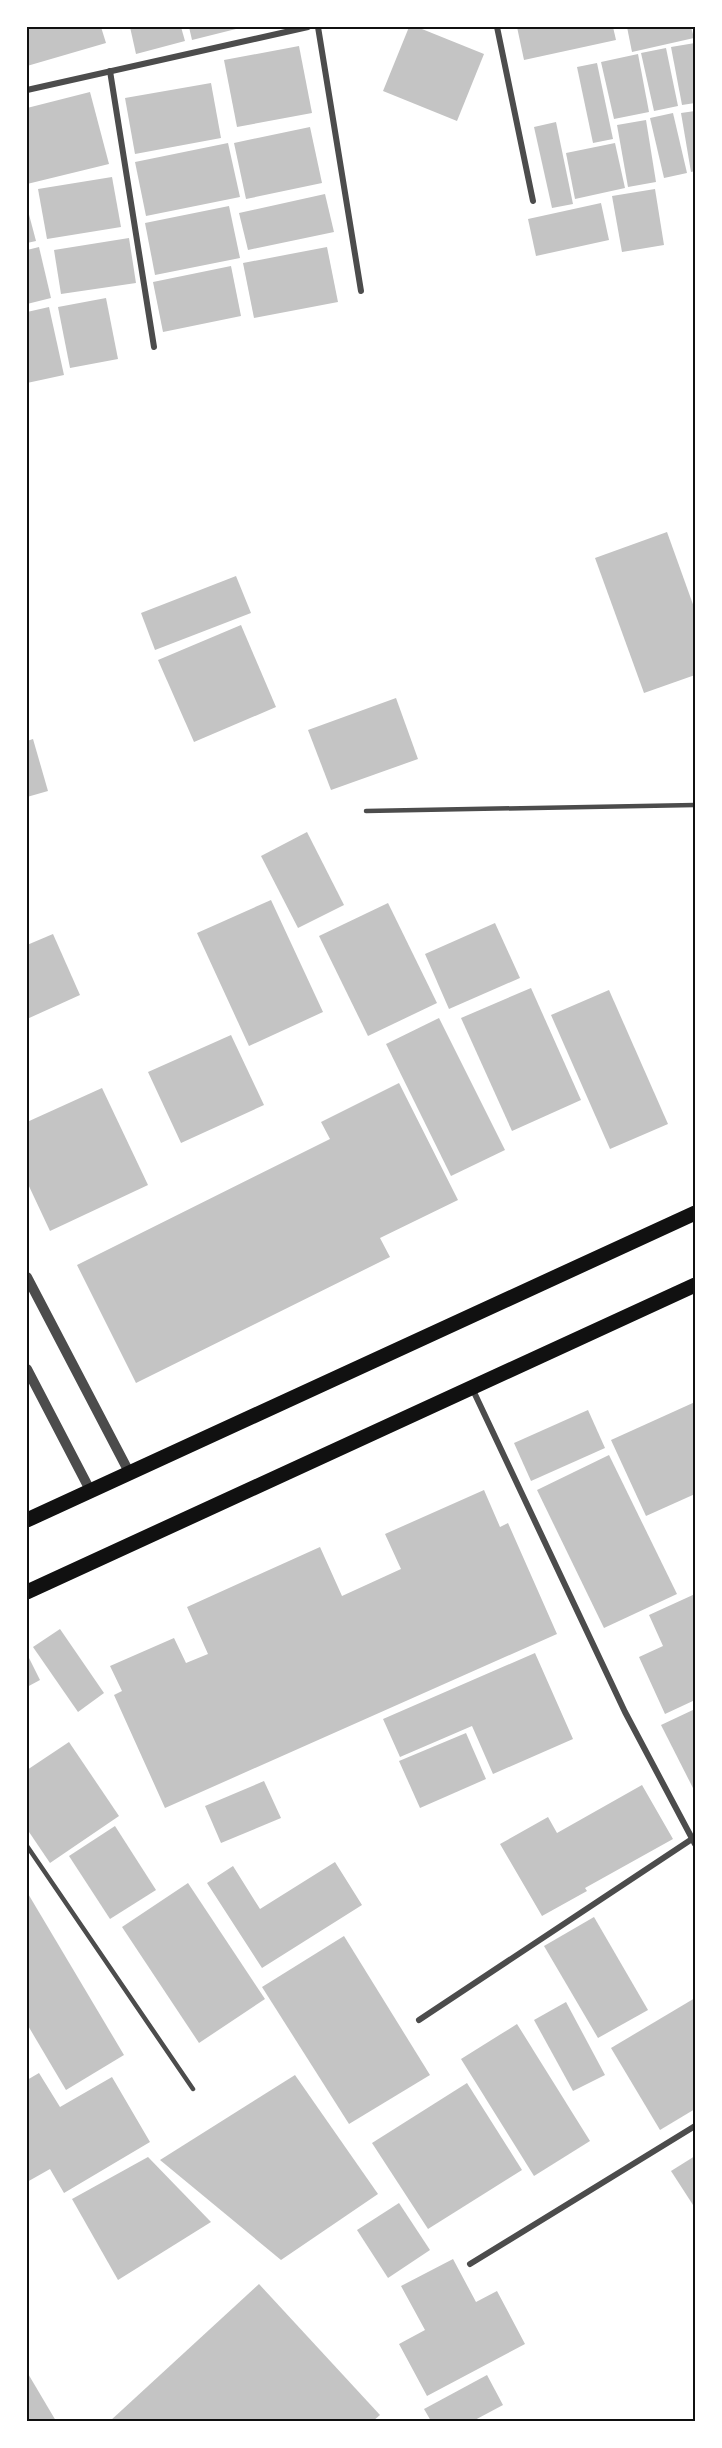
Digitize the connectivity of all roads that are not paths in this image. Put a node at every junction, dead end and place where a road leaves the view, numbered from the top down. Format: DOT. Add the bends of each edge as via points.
graph roads {
  1 [pos="308,27"];
  2 [pos="318,27"];
  3 [pos="496,27"];
  4 [pos="110,71"];
  5 [pos="27,90"];
  6 [pos="533,201"];
  7 [pos="361,291"];
  8 [pos="154,347"];
  9 [pos="695,806"];
  10 [pos="366,811"];
  11 [pos="695,1213"];
  12 [pos="27,1277"];
  13 [pos="695,1285"];
  14 [pos="27,1369"];
  15 [pos="472,1387"];
  16 [pos="129,1472"];
  17 [pos="90,1490"];
  18 [pos="27,1520"];
  19 [pos="27,1592"];
  20 [pos="694,1841"];
  21 [pos="27,1846"];
  22 [pos="419,2020"];
  23 [pos="192,2089"];
  24 [pos="695,2126"];
  25 [pos="470,2264"];
  1 -- 4 [label="street"];
  2 -- 7 [label="street"];
  3 -- 6 [label="street"];
  4 -- 5 [label="street"];
  4 -- 8 [label="street"];
  9 -- 10 [label="lane"];
  11 -- 16 [label="main road"];
  12 -- 16 [label="street"];
  13 -- 15 [label="main road"];
  14 -- 17 [label="street"];
  15 -- 19 [label="main road"];
  15 -- 20 [label="street" via="625,1712"];
  16 -- 17 [label="main road"];
  17 -- 18 [label="main road"];
  20 -- 22 [label="street"];
  21 -- 23 [label="lane"];
  24 -- 25 [label="street"];
}
